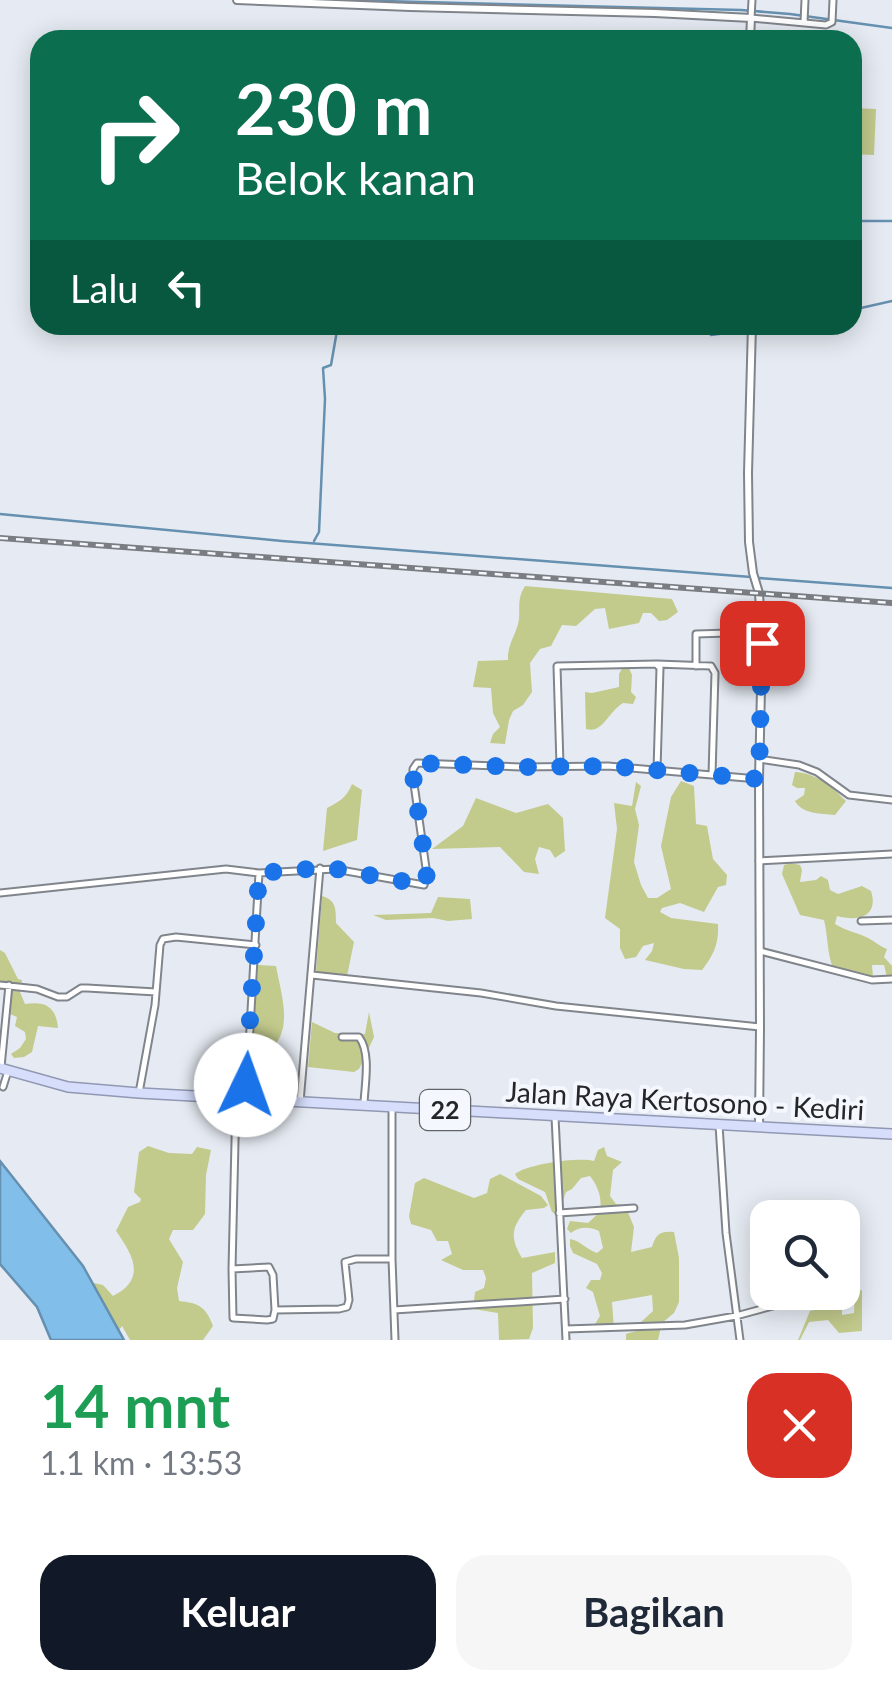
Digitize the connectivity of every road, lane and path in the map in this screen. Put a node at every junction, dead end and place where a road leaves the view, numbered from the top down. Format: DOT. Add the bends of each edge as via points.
graph roads {
  1 [pos="238,0"];
  2 [pos="805,0"];
  3 [pos="833,0"];
  4 [pos="752,3"];
  5 [pos="751,17"];
  6 [pos="804,21"];
  7 [pos="750,30"];
  8 [pos="752,335"];
  9 [pos="761,632"];
  10 [pos="656,664"];
  11 [pos="696,666"];
  12 [pos="759,758"];
  13 [pos="560,766"];
  14 [pos="657,770"];
  15 [pos="712,775"];
  16 [pos="759,779"];
  17 [pos="892,800"];
  18 [pos="892,854"];
  19 [pos="759,861"];
  20 [pos="320,868"];
  21 [pos="259,873"];
  22 [pos="0,893"];
  23 [pos="892,920"];
  24 [pos="861,921"];
  25 [pos="256,944"];
  26 [pos="760,951"];
  27 [pos="312,975"];
  28 [pos="892,979"];
  29 [pos="0,985"];
  30 [pos="9,986"];
  31 [pos="156,992"];
  32 [pos="760,1026"];
  33 [pos="342,1037"];
  34 [pos="3,1069"];
  35 [pos="3,1088"];
  36 [pos="139,1093"];
  37 [pos="241,1099"];
  38 [pos="300,1102"];
  39 [pos="364,1106"];
  40 [pos="392,1108"];
  41 [pos="554,1117"];
  42 [pos="719,1126"];
  43 [pos="758,1128"];
  44 [pos="892,1134"];
  45 [pos="634,1208"];
  46 [pos="559,1213"];
  47 [pos="392,1259"];
  48 [pos="232,1269"];
  49 [pos="565,1299"];
  50 [pos="274,1310"];
  51 [pos="394,1310"];
  52 [pos="758,1310"];
  53 [pos="736,1316"];
  54 [pos="566,1329"];
  55 [pos="395,1340"];
  56 [pos="566,1340"];
  57 [pos="740,1340"];
  1 -- 5 [label="street"];
  2 -- 6 [label="street"];
  3 -- 6 [label="street" via="826,25"];
  4 -- 5 [label="street"];
  5 -- 6 [label="street"];
  5 -- 7 [label="street"];
  8 -- 9 [label="street" via="749,542"];
  9 -- 11 [label="street" via="696,634"];
  9 -- 12 [label="street"];
  10 -- 11 [label="street"];
  10 -- 13 [label="street" via="557,666"];
  10 -- 14 [label="street"];
  11 -- 15 [label="street" via="714,672"];
  12 -- 16 [label="street"];
  12 -- 17 [label="street" via="817,772 849,795"];
  13 -- 14 [label="street"];
  13 -- 20 [label="street" via="417,763 412,768 426,883"];
  14 -- 15 [label="street"];
  15 -- 16 [label="street"];
  16 -- 19 [label="street"];
  18 -- 19 [label="street"];
  19 -- 26 [label="street"];
  20 -- 21 [label="street"];
  20 -- 27 [label="street"];
  21 -- 22 [label="street" via="226,869"];
  21 -- 25 [label="street"];
  23 -- 24 [label="street"];
  25 -- 31 [label="street" via="164,939"];
  25 -- 37 [label="street"];
  26 -- 28 [label="street" via="872,980"];
  26 -- 32 [label="street"];
  27 -- 32 [label="street"];
  27 -- 38 [label="street"];
  29 -- 30 [label="street"];
  30 -- 31 [label="street" via="58,997 81,988"];
  30 -- 34 [label="street"];
  31 -- 36 [label="street"];
  32 -- 43 [label="street"];
  33 -- 39 [label="street" via="364,1043"];
  34 -- 35 [label="street"];
  34 -- 36 [label="highway, Jalan Raya Kertosono - Kediri / 22" via="68,1087"];
  36 -- 37 [label="highway, Jalan Raya Kertosono - Kediri / 22"];
  37 -- 38 [label="highway, Jalan Raya Kertosono - Kediri / 22"];
  37 -- 48 [label="street"];
  38 -- 39 [label="highway, Jalan Raya Kertosono - Kediri / 22"];
  39 -- 40 [label="highway, Jalan Raya Kertosono - Kediri / 22"];
  40 -- 41 [label="highway, Jalan Raya Kertosono - Kediri / 22"];
  40 -- 47 [label="street"];
  41 -- 42 [label="highway, Jalan Raya Kertosono - Kediri / 22"];
  41 -- 46 [label="street"];
  42 -- 43 [label="highway, Jalan Raya Kertosono - Kediri / 22"];
  42 -- 53 [label="street"];
  43 -- 44 [label="highway, Jalan Raya Kertosono - Kediri / 22"];
  45 -- 46 [label="street"];
  46 -- 49 [label="street"];
  47 -- 50 [label="street" via="345,1262 344,1308"];
  47 -- 51 [label="street"];
  48 -- 50 [label="street" via="269,1268"];
  48 -- 50 [label="street" via="233,1318 267,1320"];
  49 -- 51 [label="street"];
  49 -- 54 [label="street"];
  51 -- 55 [label="street"];
  52 -- 53 [label="street"];
  53 -- 54 [label="street" via="662,1328"];
  53 -- 57 [label="street"];
  54 -- 56 [label="street"];
}
